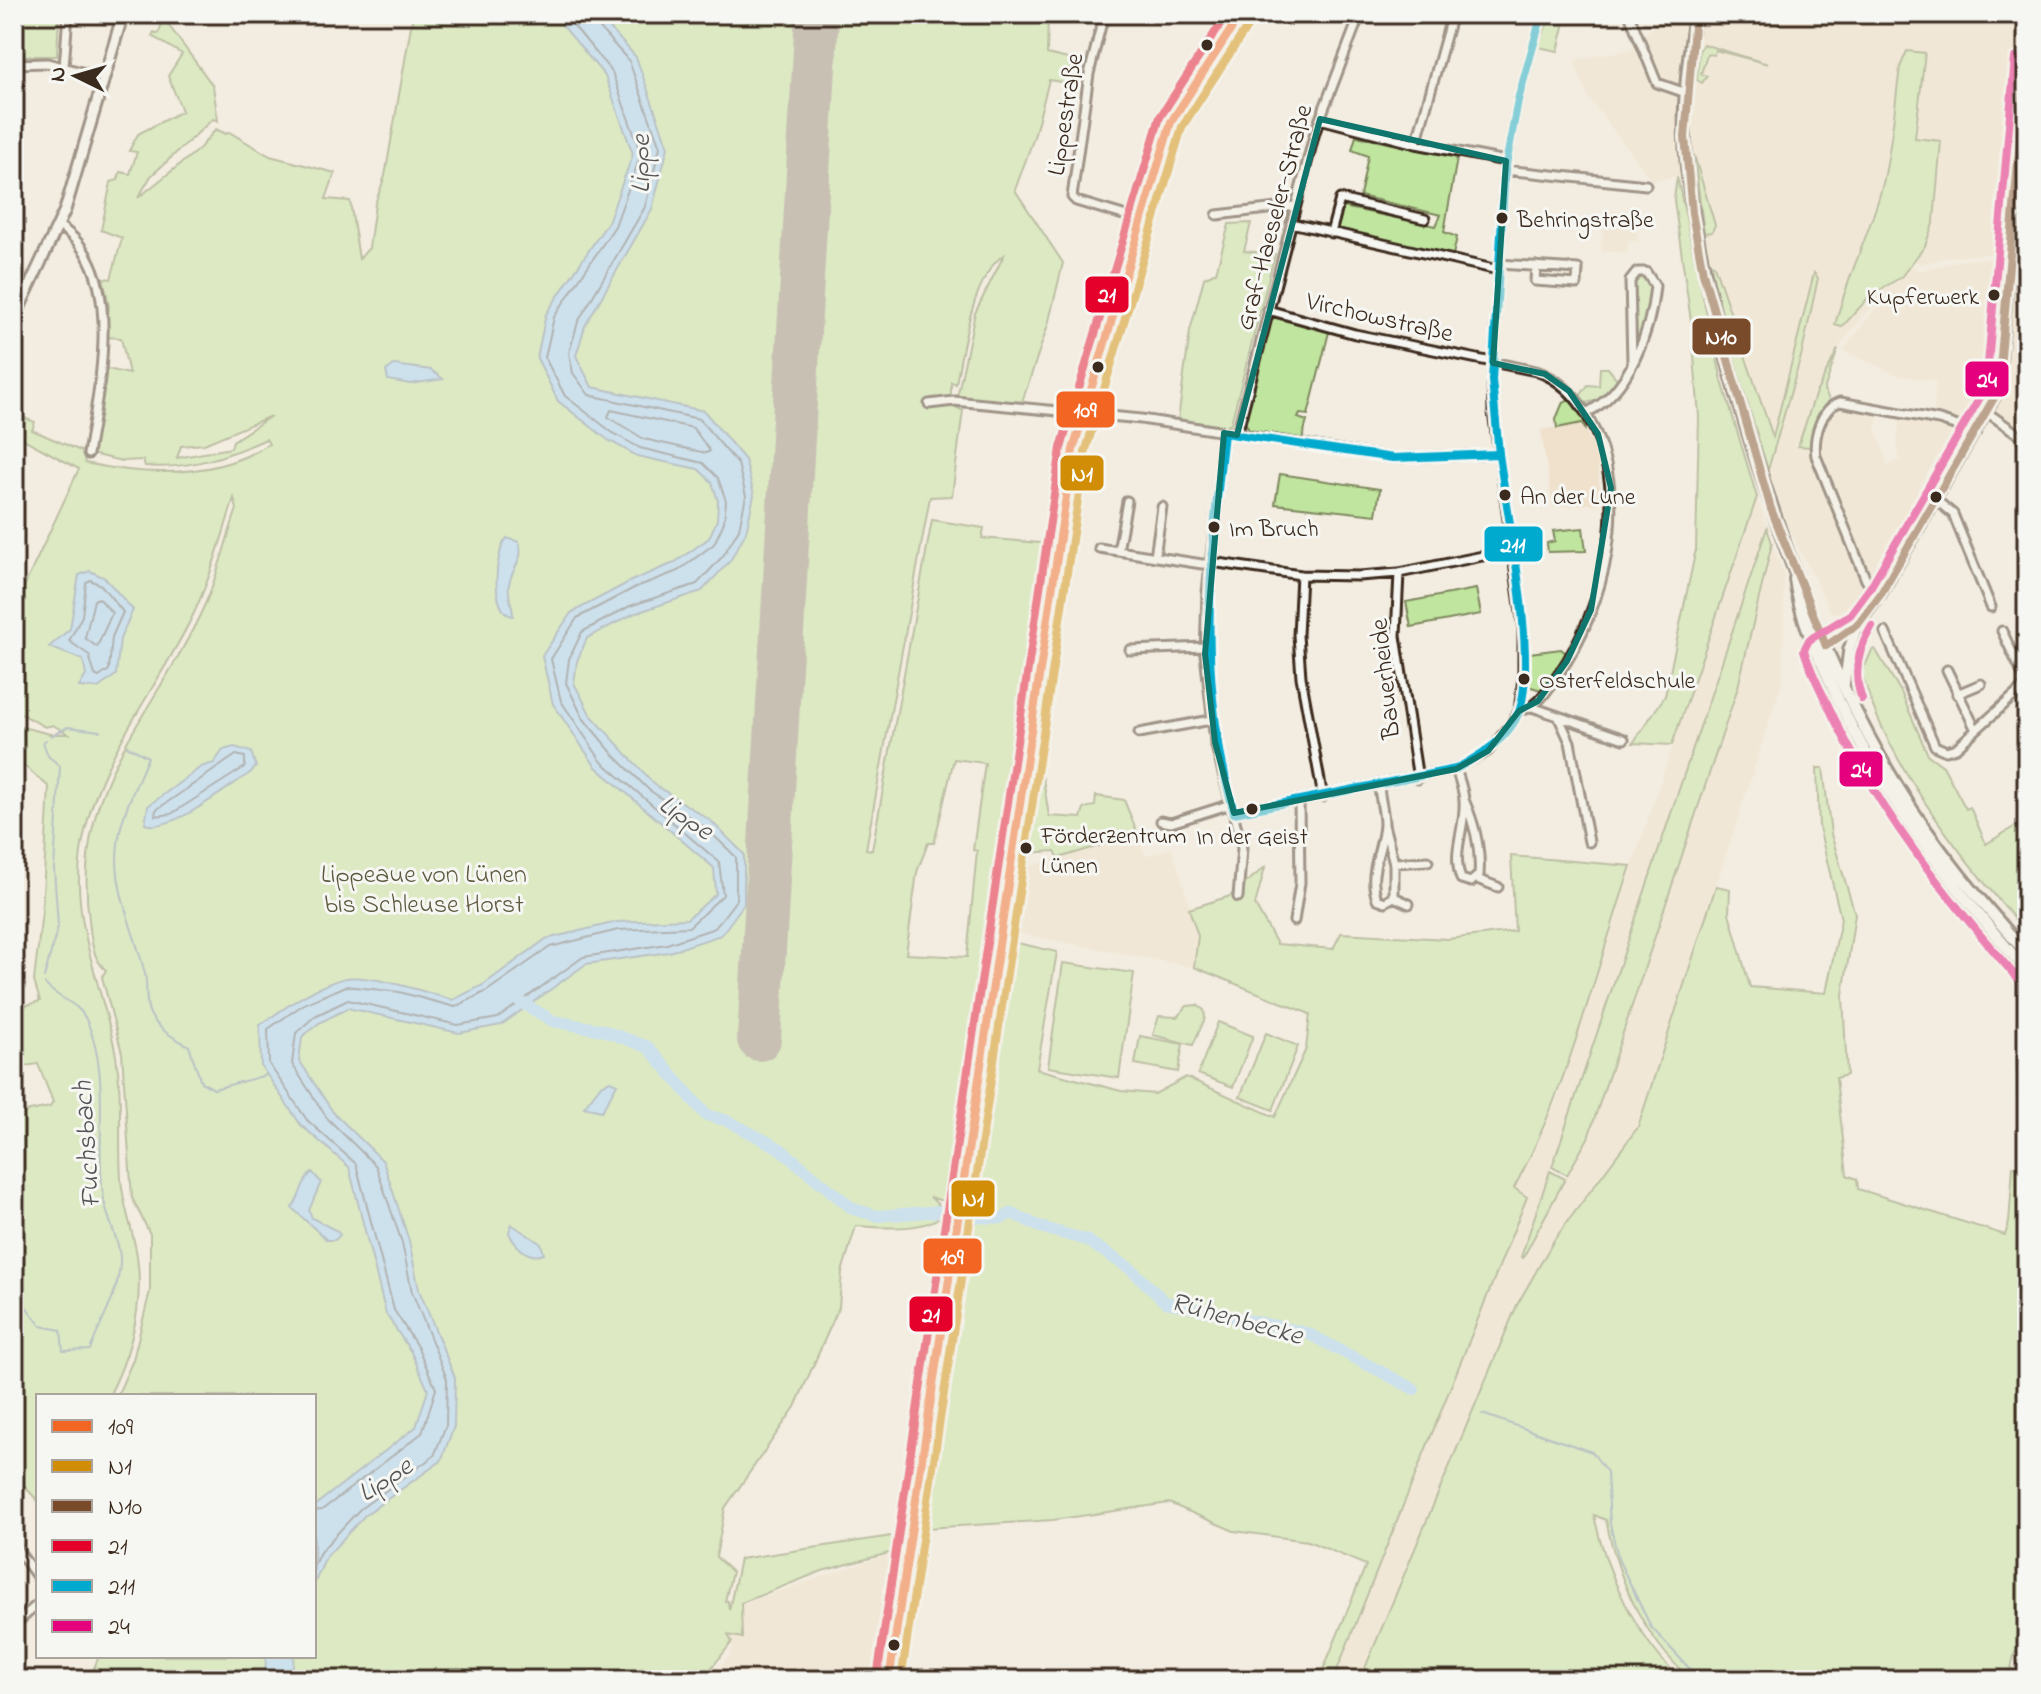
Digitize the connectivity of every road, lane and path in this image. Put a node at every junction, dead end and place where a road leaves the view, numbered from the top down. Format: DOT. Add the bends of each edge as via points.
graph roads {
  1 [pos="68,14"];
  2 [pos="123,14"];
  3 [pos="1104,14"];
  4 [pos="1241,14"];
  5 [pos="1360,14"];
  6 [pos="1452,14"];
  7 [pos="1542,14"];
  8 [pos="1629,14"];
  9 [pos="1694,14"];
  10 [pos="2027,59"];
  11 [pos="14,64"];
  12 [pos="64,67"];
  13 [pos="104,78"];
  14 [pos="1686,93"];
  15 [pos="1320,119"];
  16 [pos="1416,144"];
  17 [pos="1505,166"];
  18 [pos="1646,185"];
  19 [pos="1294,206"];
  20 [pos="1217,215"];
  21 [pos="1425,219"];
  22 [pos="1140,220"];
  23 [pos="1291,223"];
  24 [pos="59,226"];
  25 [pos="1331,233"];
  26 [pos="1536,266"];
  27 [pos="1498,267"];
  28 [pos="1268,310"];
  29 [pos="14,319"];
  30 [pos="1632,361"];
  31 [pos="1493,362"];
  32 [pos="929,404"];
  33 [pos="1586,413"];
  34 [pos="1988,413"];
  35 [pos="1083,414"];
  36 [pos="1976,432"];
  37 [pos="1224,433"];
  38 [pos="1237,434"];
  39 [pos="2027,450"];
  40 [pos="88,454"];
  41 [pos="1499,454"];
  42 [pos="1936,500"];
  43 [pos="1127,501"];
  44 [pos="1162,507"];
  45 [pos="1099,548"];
  46 [pos="1512,550"];
  47 [pos="1118,551"];
  48 [pos="1155,557"];
  49 [pos="1210,564"];
  50 [pos="1399,573"];
  51 [pos="1301,575"];
  52 [pos="1880,595"];
  53 [pos="1991,607"];
  54 [pos="1858,624"];
  55 [pos="2002,631"];
  56 [pos="1885,632"];
  57 [pos="1205,647"];
  58 [pos="1821,648"];
  59 [pos="1130,650"];
  60 [pos="1947,670"];
  61 [pos="1981,684"];
  62 [pos="2027,684"];
  63 [pos="1844,691"];
  64 [pos="1957,694"];
  65 [pos="1532,707"];
  66 [pos="1519,711"];
  67 [pos="1559,718"];
  68 [pos="1211,720"];
  69 [pos="1976,730"];
  70 [pos="1139,733"];
  71 [pos="1624,739"];
  72 [pos="1456,769"];
  73 [pos="1418,779"];
  74 [pos="1379,787"];
  75 [pos="1323,797"];
  76 [pos="1299,801"];
  77 [pos="1465,802"];
  78 [pos="1232,808"];
  79 [pos="1161,821"];
  80 [pos="1384,825"];
  81 [pos="1589,842"];
  82 [pos="1428,861"];
  83 [pos="1394,863"];
  84 [pos="1477,879"];
  85 [pos="1498,887"];
  86 [pos="1238,897"];
  87 [pos="1394,897"];
  88 [pos="1409,904"];
  89 [pos="1294,921"];
  90 [pos="2027,954"];
  91 [pos="2027,971"];
  92 [pos="14,1545"];
  93 [pos="36,1575"];
  94 [pos="36,1606"];
  95 [pos="14,1625"];
  96 [pos="889,1680"];
  1 -- 12 [label="street"];
  2 -- 13 [label="street"];
  3 -- 22 [label="street, Lippestraße" via="1086,90 1072,197"];
  4 -- 22 [label="street" via="1175,111"];
  5 -- 15 [label="street, Graf-Haeseler-Straße"];
  6 -- 16 [label="street"];
  7 -- 17 [label="street"];
  8 -- 14 [label="street" via="1657,83"];
  9 -- 14 [label="main road"];
  10 -- 34 [label="street" via="2002,375"];
  11 -- 12 [label="street"];
  12 -- 13 [label="street"];
  13 -- 24 [label="street"];
  14 -- 58 [label="main road" via="1687,163 1697,242 1762,479"];
  15 -- 16 [label="street"];
  15 -- 19 [label="street, Graf-Haeseler-Straße"];
  16 -- 17 [label="street"];
  17 -- 18 [label="street"];
  17 -- 27 [label="street"];
  19 -- 20 [label="street"];
  19 -- 23 [label="street, Graf-Haeseler-Straße"];
  21 -- 25 [label="street" via="1340,199"];
  22 -- 35 [label="street"];
  23 -- 25 [label="street"];
  23 -- 28 [label="street, Graf-Haeseler-Straße"];
  24 -- 29 [label="street"];
  24 -- 40 [label="street" via="80,242 94,264 104,313"];
  25 -- 27 [label="street"];
  26 -- 26 [label="street" via="1578,269 1577,284 1535,281"];
  26 -- 27 [label="street"];
  27 -- 31 [label="street"];
  28 -- 31 [label="street, Virchowstraße"];
  28 -- 38 [label="street, Graf-Haeseler-Straße"];
  30 -- 30 [label="street" via="1654,301 1654,279 1646,272 1637,272 1630,281"];
  30 -- 33 [label="street" via="1611,396"];
  31 -- 33 [label="street, Virchowstraße" via="1554,378"];
  31 -- 41 [label="street"];
  32 -- 35 [label="street" via="954,401"];
  33 -- 65 [label="street, Virchowstraße" via="1609,472 1604,559 1581,636"];
  34 -- 36 [label="street"];
  34 -- 39 [label="street" via="2018,434"];
  35 -- 37 [label="street"];
  35 -- 96 [label="street" via="1073,450"];
  36 -- 42 [label="street"];
  36 -- 52 [label="street" via="1840,402 1827,412 1816,436 1816,456 1866,580"];
  37 -- 38 [label="street"];
  37 -- 49 [label="street"];
  38 -- 41 [label="street" via="1393,458"];
  41 -- 46 [label="street"];
  42 -- 52 [label="street"];
  42 -- 53 [label="street" via="1953,514"];
  43 -- 47 [label="street"];
  44 -- 48 [label="street"];
  45 -- 47 [label="street"];
  46 -- 50 [label="street"];
  46 -- 66 [label="street" via="1524,639"];
  47 -- 48 [label="street"];
  48 -- 49 [label="street"];
  49 -- 51 [label="street"];
  49 -- 57 [label="street"];
  50 -- 51 [label="street"];
  50 -- 73 [label="street, Bauerheide" via="1396,636"];
  51 -- 75 [label="street" via="1301,677"];
  52 -- 54 [label="street"];
  54 -- 58 [label="street"];
  54 -- 63 [label="street"];
  55 -- 62 [label="street"];
  56 -- 69 [label="street" via="1935,746 1956,748"];
  57 -- 59 [label="street"];
  57 -- 68 [label="street"];
  58 -- 63 [label="main road"];
  58 -- 91 [label="main road" via="1850,726 1885,789 1922,846"];
  60 -- 64 [label="street"];
  61 -- 64 [label="street"];
  62 -- 69 [label="street"];
  63 -- 90 [label="main road" via="1926,830"];
  64 -- 69 [label="street"];
  65 -- 66 [label="street"];
  65 -- 67 [label="street"];
  66 -- 72 [label="street" via="1488,751"];
  67 -- 71 [label="street"];
  67 -- 81 [label="street" via="1570,742"];
  68 -- 70 [label="street"];
  68 -- 78 [label="street"];
  72 -- 73 [label="street"];
  72 -- 77 [label="street"];
  73 -- 74 [label="street"];
  74 -- 75 [label="street"];
  74 -- 80 [label="street"];
  75 -- 76 [label="street"];
  76 -- 78 [label="street"];
  76 -- 89 [label="street" via="1300,883"];
  77 -- 84 [label="street" via="1479,855"];
  77 -- 84 [label="street" via="1458,867 1465,881"];
  78 -- 79 [label="street"];
  78 -- 86 [label="street" via="1242,848"];
  80 -- 83 [label="street"];
  80 -- 87 [label="street" via="1375,860 1375,895 1382,902"];
  82 -- 83 [label="street"];
  83 -- 87 [label="street"];
  84 -- 85 [label="street"];
  87 -- 88 [label="street"];
  92 -- 93 [label="street"];
  94 -- 95 [label="street"];
}
